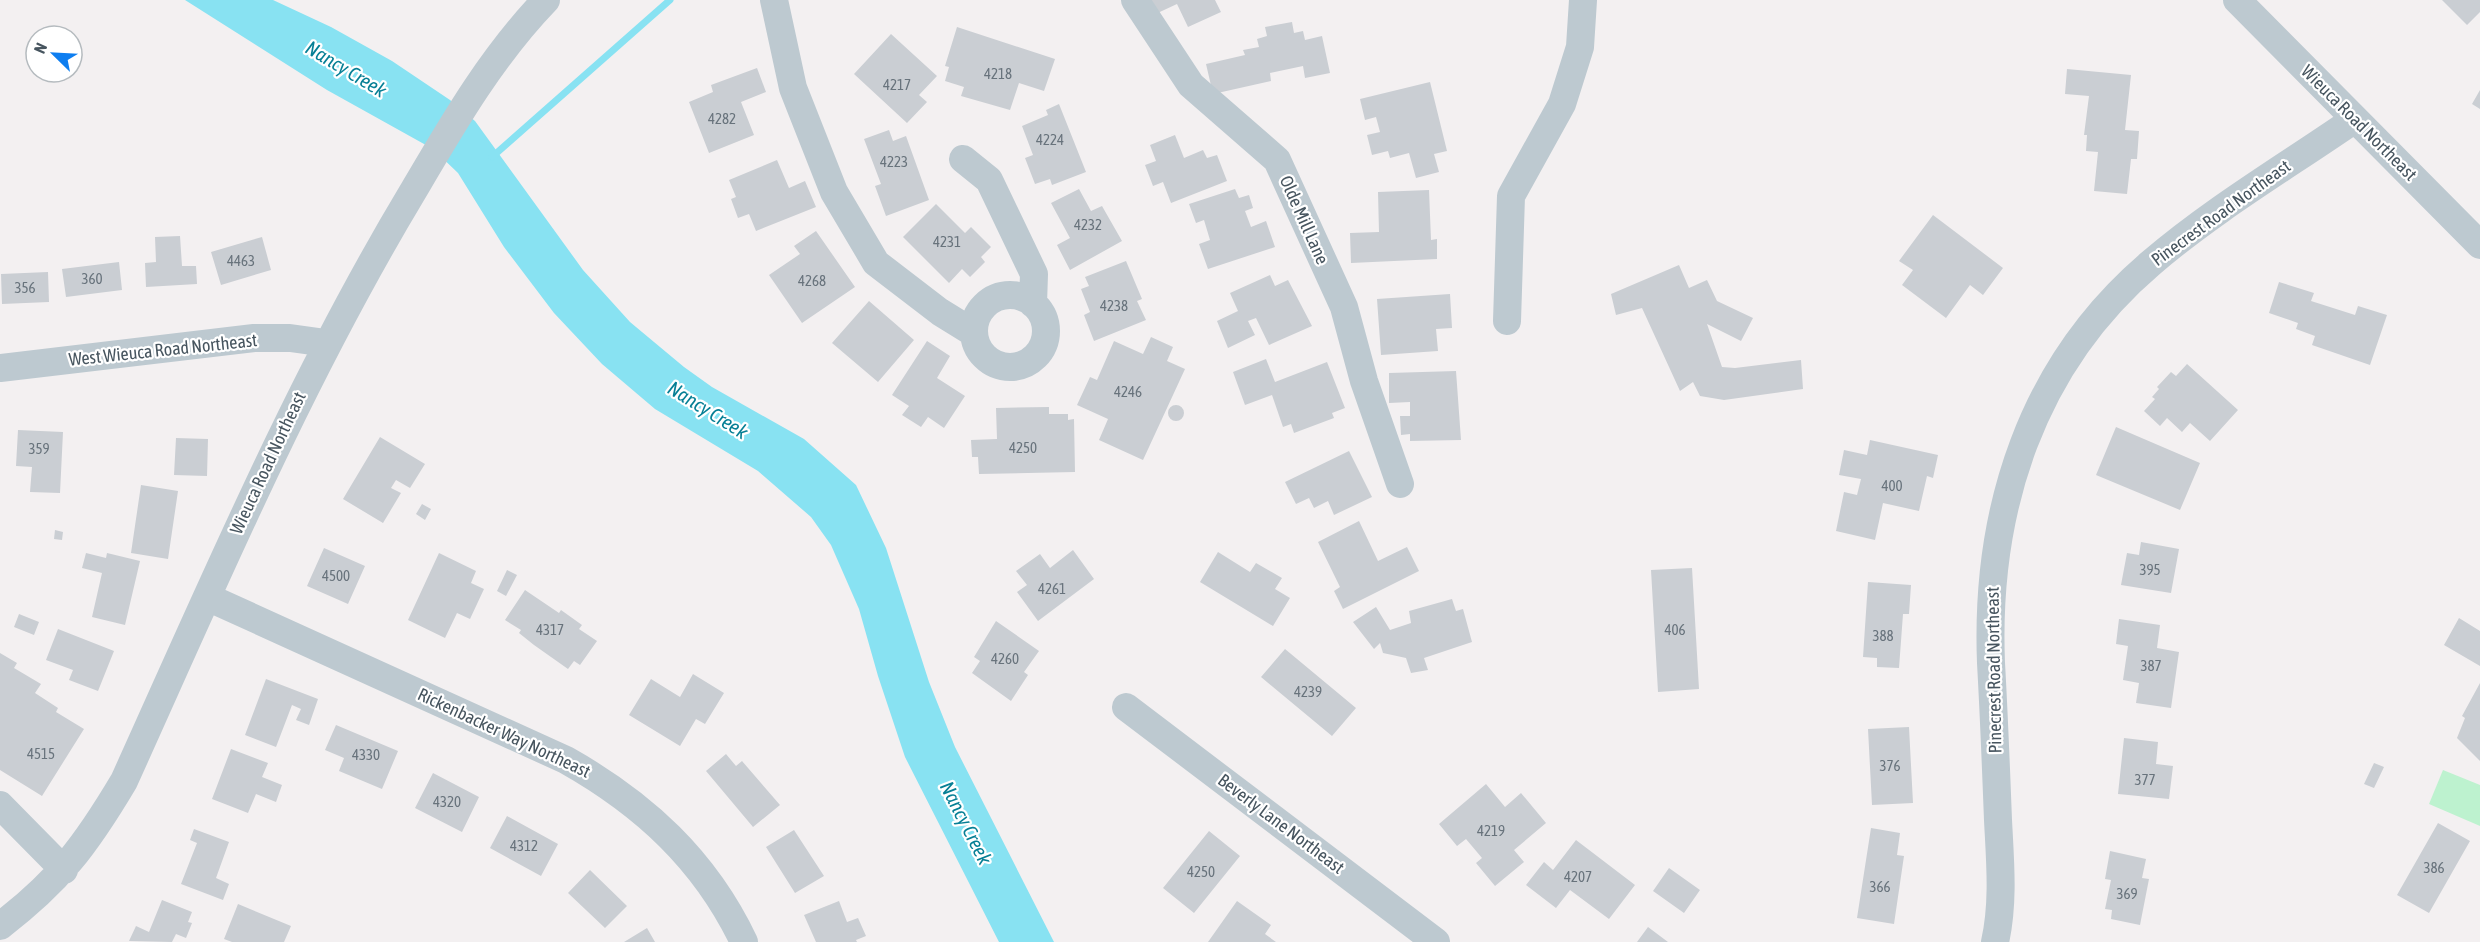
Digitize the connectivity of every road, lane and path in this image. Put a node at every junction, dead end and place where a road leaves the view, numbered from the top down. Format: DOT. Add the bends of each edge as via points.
graph roads {
  1 [pos="546,0"];
  2 [pos="1135,0"];
  3 [pos="1583,0"];
  4 [pos="2237,0"];
  5 [pos="776,4"];
  6 [pos="2355,119"];
  7 [pos="963,159"];
  8 [pos="2480,245"];
  9 [pos="1033,304"];
  10 [pos="1507,321"];
  11 [pos="974,333"];
  12 [pos="326,343"];
  13 [pos="0,368"];
  14 [pos="1400,484"];
  15 [pos="207,597"];
  16 [pos="1126,707"];
  17 [pos="0,805"];
  18 [pos="64,870"];
  19 [pos="0,926"];
  20 [pos="744,942"];
  21 [pos="1436,942"];
  22 [pos="1995,942"];
  1 -- 12 [label="street, Wieuca Road Northeast" via="471,94"];
  2 -- 14 [label="street, Olde Mill Lane" via="1191,85 1277,160 1344,307 1364,381"];
  3 -- 10 [label="street" via="1580,47 1562,104 1510,196"];
  4 -- 6 [label="street, Wieuca Road Northeast"];
  5 -- 11 [label="street" via="793,88 834,192 876,262"];
  6 -- 8 [label="street, Wieuca Road Northeast"];
  6 -- 22 [label="street, Pinecrest Road Northeast" via="2186,235 2149,265 2093,323 2069,356 2027,434 2008,488 1992,573 1990,630 2001,888"];
  7 -- 9 [label="street" via="988,180 1034,274"];
  9 -- 11 [label="street" via="1011,295 989,302 975,321"];
  9 -- 11 [label="street" via="1041,313 1045,336 1035,357 1025,363 1014,367 991,362 982,355"];
  12 -- 13 [label="street, West Wieuca Road Northeast" via="254,338"];
  12 -- 15 [label="street, Wieuca Road Northeast"];
  15 -- 18 [label="street, Wieuca Road Northeast" via="123,781 92,834"];
  15 -- 20 [label="street, Rickenbacker Way Northeast" via="566,760 606,783 644,811 691,858"];
  16 -- 21 [label="street, Beverly Lane Northeast"];
  17 -- 18 [label="street"];
  18 -- 19 [label="street, Wieuca Road Northeast" via="32,902"];
}
